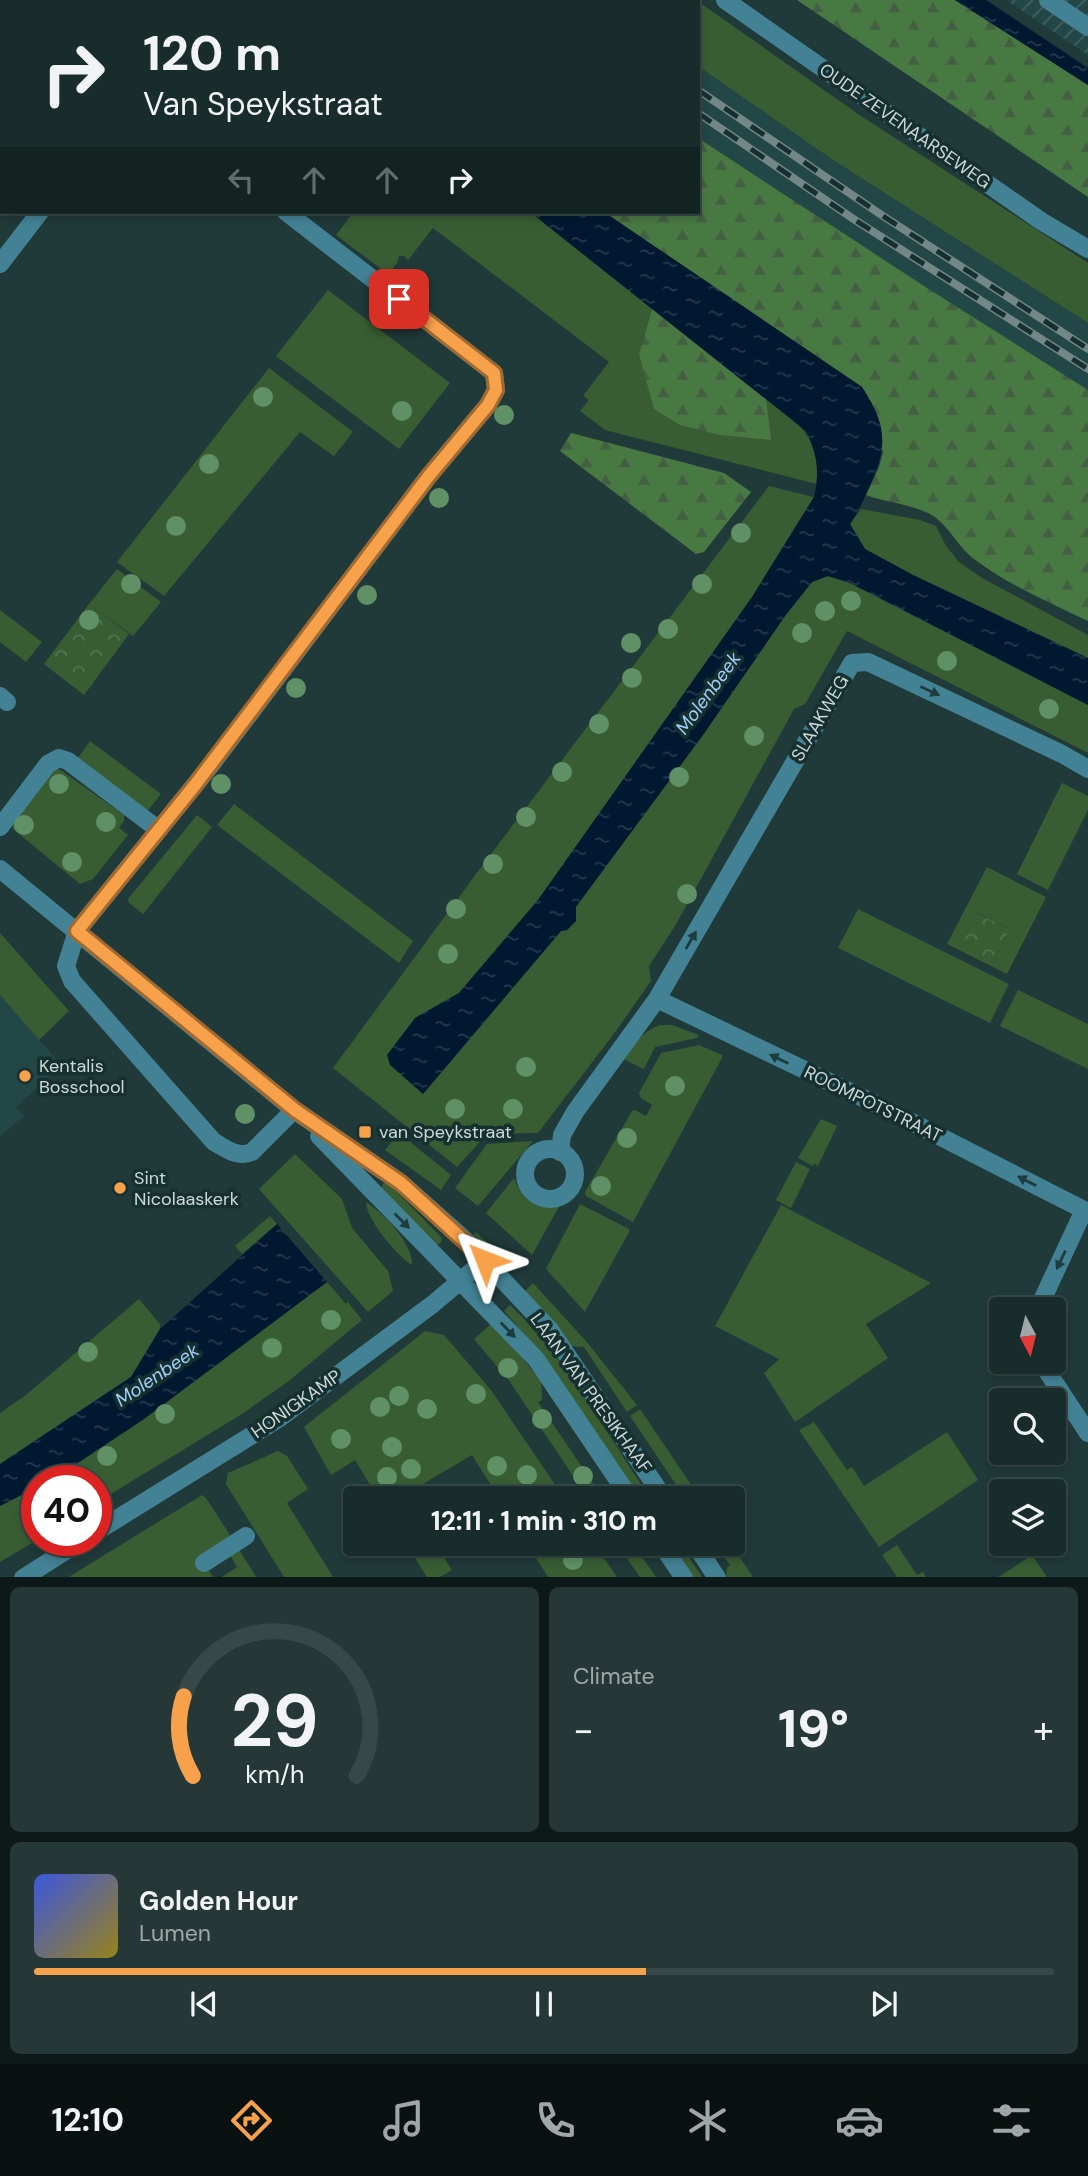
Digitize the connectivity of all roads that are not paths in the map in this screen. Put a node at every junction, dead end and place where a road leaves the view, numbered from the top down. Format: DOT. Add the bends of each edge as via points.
graph roads {
  1 [pos="725,0"];
  2 [pos="1048,0"];
  3 [pos="1088,27"];
  4 [pos="38,214"];
  5 [pos="289,214"];
  6 [pos="1088,249"];
  7 [pos="0,264"];
  8 [pos="1088,769"];
  9 [pos="0,827"];
  10 [pos="159,830"];
  11 [pos="0,869"];
  12 [pos="77,931"];
  13 [pos="657,999"];
  14 [pos="295,1110"];
  15 [pos="560,1152"];
  16 [pos="1086,1211"];
  17 [pos="485,1260"];
  18 [pos="460,1281"];
  19 [pos="1044,1297"];
  20 [pos="1049,1374"];
  21 [pos="1088,1433"];
  22 [pos="622,1486"];
  23 [pos="656,1486"];
  24 [pos="112,1522"];
  25 [pos="246,1536"];
  26 [pos="57,1556"];
  27 [pos="669,1556"];
  28 [pos="703,1556"];
  29 [pos="204,1563"];
  30 [pos="23,1577"];
  31 [pos="684,1577"];
  32 [pos="717,1577"];
  1 -- 6 [label="street, OUDE ZEVENAARSEWEG"];
  2 -- 3 [label="street"];
  4 -- 7 [label="street"];
  5 -- 10 [label="street" via="494,373 496,390"];
  13 -- 8 [label="street, SLAAKWEG, one-way" via="852,663 868,662"];
  9 -- 10 [label="street" via="48,764 59,758"];
  10 -- 12 [label="street"];
  11 -- 12 [label="street"];
  12 -- 14 [label="street"];
  12 -- 14 [label="street" via="66,966 72,981 214,1142 237,1154 252,1152"];
  13 -- 15 [label="street" via="575,1112 562,1135"];
  16 -- 13 [label="street, ROOMPOTSTRAAT, one-way"];
  14 -- 17 [label="street, LAAN VAN PRESIKHAAF" via="401,1183"];
  14 -- 18 [label="street, LAAN VAN PRESIKHAAF, one-way"];
  16 -- 19 [label="street, one-way"];
  17 -- 18 [label="street, HONIGKAMP"];
  17 -- 23 [label="street, LAAN VAN PRESIKHAAF" via="550,1330"];
  18 -- 22 [label="street, LAAN VAN PRESIKHAAF, one-way" via="536,1359"];
  18 -- 24 [label="street, HONIGKAMP" via="281,1417"];
  20 -- 21 [label="street"];
  25 -- 29 [label="street"];
  26 -- 30 [label="street"];
  27 -- 31 [label="street"];
  28 -- 32 [label="street"];
}
